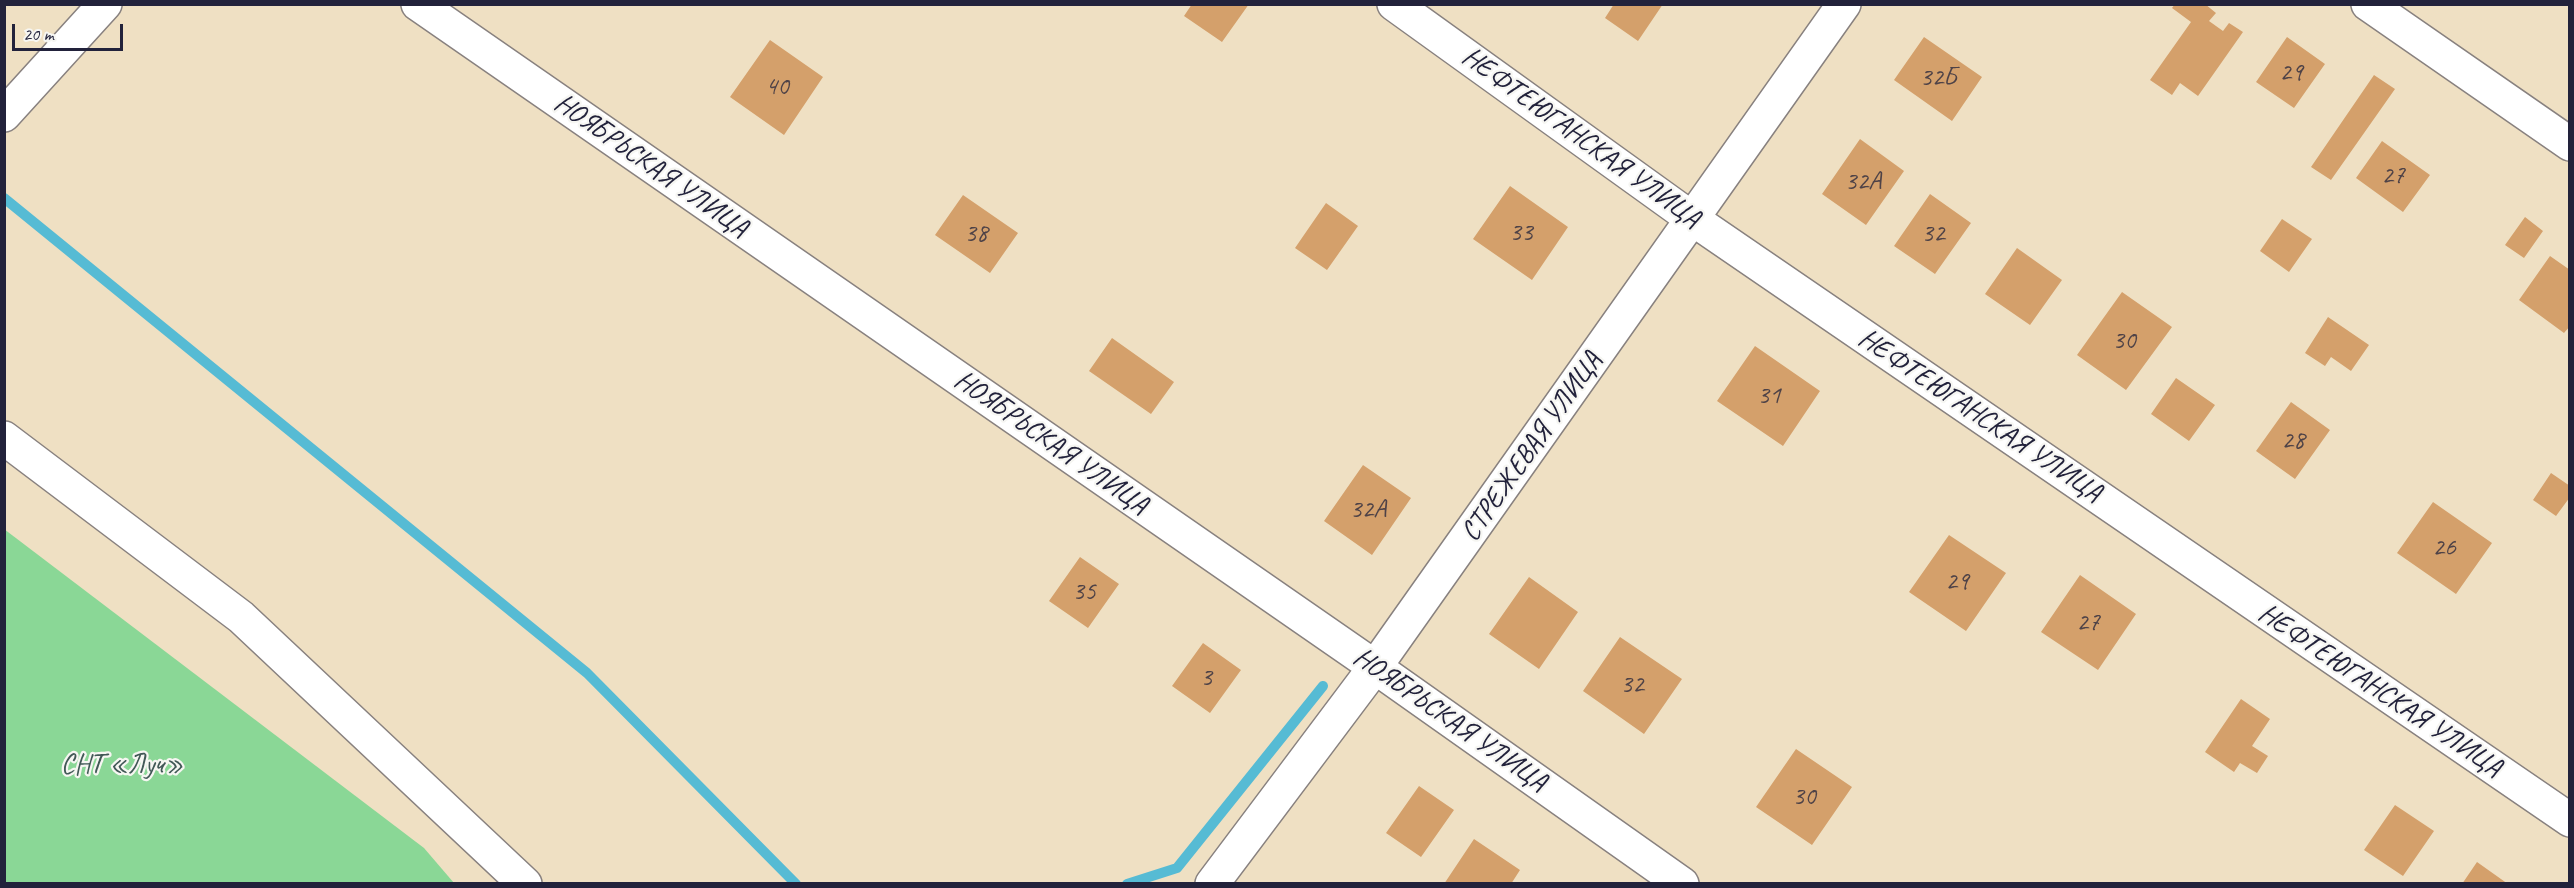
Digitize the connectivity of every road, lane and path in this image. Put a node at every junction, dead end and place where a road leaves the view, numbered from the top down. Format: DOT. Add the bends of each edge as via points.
graph roads {
  1 [pos="105,4"];
  2 [pos="417,4"];
  3 [pos="1394,4"];
  4 [pos="1844,4"];
  5 [pos="2368,4"];
  6 [pos="4,115"];
  7 [pos="2570,144"];
  8 [pos="1694,220"];
  9 [pos="4,438"];
  10 [pos="1375,667"];
  11 [pos="2570,820"];
  12 [pos="525,884"];
  13 [pos="1212,884"];
  14 [pos="1682,884"];
  1 -- 6 [label="street"];
  2 -- 10 [label="street, НОЯБРЬСКАЯ УЛИЦА"];
  3 -- 8 [label="street, НЕФТЕЮГАНСКАЯ УЛИЦА"];
  4 -- 8 [label="street, СТРЕЖЕВАЯ УЛИЦА"];
  5 -- 7 [label="street"];
  8 -- 10 [label="street, СТРЕЖЕВАЯ УЛИЦА"];
  8 -- 11 [label="street, НЕФТЕЮГАНСКАЯ УЛИЦА"];
  9 -- 12 [label="street" via="241,617"];
  10 -- 13 [label="street, СТРЕЖЕВАЯ УЛИЦА"];
  10 -- 14 [label="street, НОЯБРЬСКАЯ УЛИЦА"];
}
